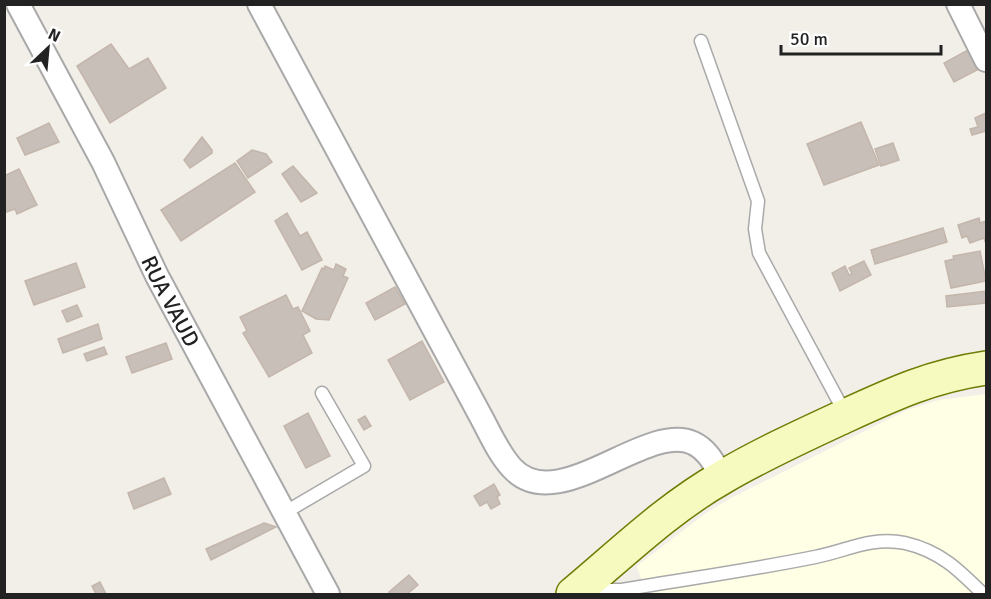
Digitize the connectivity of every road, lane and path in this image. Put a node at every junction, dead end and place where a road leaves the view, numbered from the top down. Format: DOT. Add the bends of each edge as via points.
graph roads {
  1 [pos="18,4"];
  2 [pos="259,4"];
  3 [pos="958,4"];
  4 [pos="700,41"];
  5 [pos="987,60"];
  6 [pos="987,368"];
  7 [pos="322,393"];
  8 [pos="846,416"];
  9 [pos="722,477"];
  10 [pos="284,513"];
  11 [pos="576,592"];
  12 [pos="328,594"];
  13 [pos="982,594"];
  1 -- 10 [label="street, RUA VAUD"];
  2 -- 9 [label="street" via="513,469 536,481 551,483 675,440 691,441 701,447"];
  3 -- 5 [label="street"];
  4 -- 8 [label="lane" via="758,201 754,229 759,253"];
  6 -- 8 [label="main road" via="910,385"];
  7 -- 10 [label="lane" via="363,466"];
  8 -- 9 [label="main road"];
  9 -- 11 [label="main road" via="671,512"];
  10 -- 12 [label="street, RUA VAUD"];
  11 -- 13 [label="lane" via="622,590 881,542 903,543 941,555"];
}
